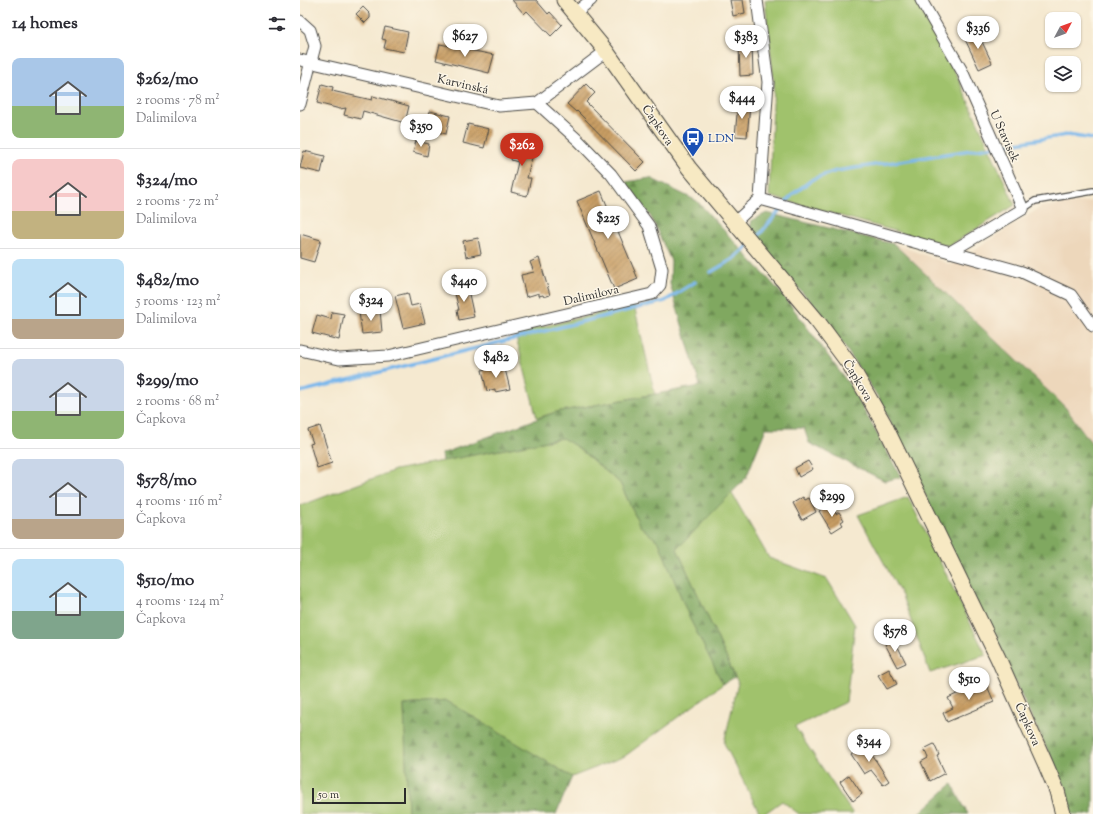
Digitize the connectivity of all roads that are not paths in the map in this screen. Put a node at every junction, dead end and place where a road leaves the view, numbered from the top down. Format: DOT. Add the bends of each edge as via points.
graph roads {
  1 [pos="564,0"];
  2 [pos="591,0"];
  3 [pos="757,0"];
  4 [pos="921,0"];
  5 [pos="575,13"];
  6 [pos="300,21"];
  7 [pos="606,51"];
  8 [pos="305,61"];
  9 [pos="537,103"];
  10 [pos="300,104"];
  11 [pos="1093,191"];
  12 [pos="760,199"];
  13 [pos="1023,209"];
  14 [pos="734,223"];
  15 [pos="950,252"];
  16 [pos="1093,326"];
  17 [pos="300,350"];
  18 [pos="1063,814"];
  1 -- 5 [label="street, Čapkova"];
  2 -- 5 [label="street"];
  3 -- 12 [label="street" via="768,82"];
  4 -- 13 [label="street, U Stavisek" via="962,71"];
  5 -- 7 [label="street, Čapkova"];
  6 -- 8 [label="street" via="310,30 315,46"];
  7 -- 9 [label="street"];
  7 -- 14 [label="street, Čapkova" via="672,145"];
  8 -- 9 [label="street, Karvinská" via="499,106"];
  8 -- 10 [label="street"];
  9 -- 17 [label="street, Dalimilova" via="611,174 649,226 662,269 660,284 652,294 388,356 339,359"];
  11 -- 13 [label="lane" via="1034,201"];
  12 -- 14 [label="street"];
  12 -- 15 [label="street"];
  13 -- 15 [label="street"];
  14 -- 18 [label="street, Čapkova" via="834,343 850,365 884,424 998,658 1057,791"];
  15 -- 16 [label="street" via="1022,272 1071,295"];
}
